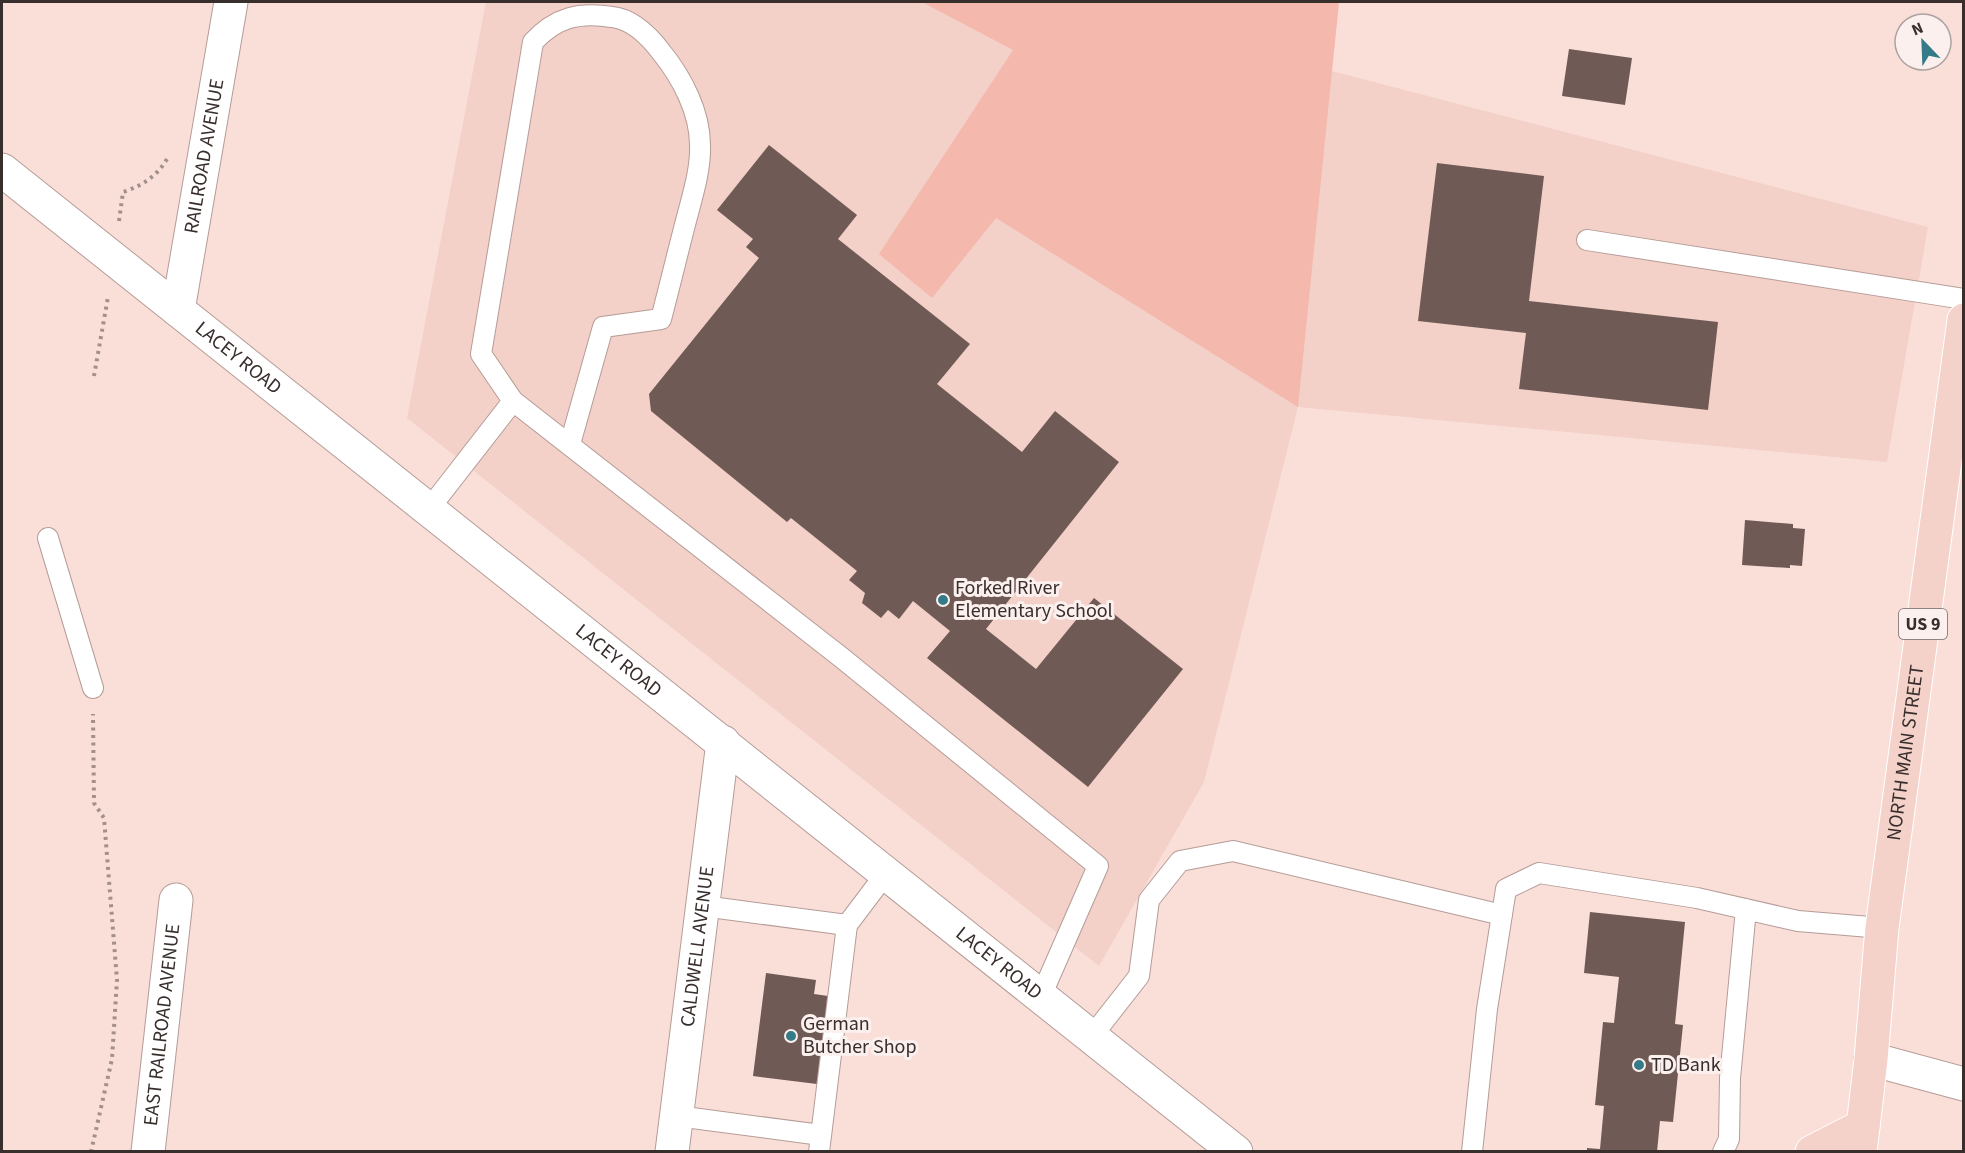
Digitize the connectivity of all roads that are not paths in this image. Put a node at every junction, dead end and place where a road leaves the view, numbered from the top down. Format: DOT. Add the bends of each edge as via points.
graph roads {
  1 [pos="231,2"];
  2 [pos="2,170"];
  3 [pos="1587,240"];
  4 [pos="1964,299"];
  5 [pos="178,310"];
  6 [pos="1964,320"];
  7 [pos="513,401"];
  8 [pos="570,444"];
  9 [pos="429,509"];
  10 [pos="48,538"];
  11 [pos="93,687"];
  12 [pos="723,742"];
  13 [pos="887,872"];
  14 [pos="176,900"];
  15 [pos="703,906"];
  16 [pos="1746,909"];
  17 [pos="1502,915"];
  18 [pos="847,925"];
  19 [pos="1882,928"];
  20 [pos="1041,996"];
  21 [pos="1092,1036"];
  22 [pos="1871,1059"];
  23 [pos="1964,1084"];
  24 [pos="677,1116"];
  25 [pos="1862,1139"];
  26 [pos="820,1143"];
  27 [pos="148,1152"];
  28 [pos="672,1152"];
  29 [pos="1236,1152"];
  30 [pos="1472,1152"];
  31 [pos="1723,1152"];
  32 [pos="1812,1152"];
  1 -- 5 [label="main road, RAILROAD AVENUE"];
  2 -- 5 [label="main road, LACEY ROAD"];
  3 -- 4 [label="lane"];
  5 -- 9 [label="main road, LACEY ROAD"];
  6 -- 19 [label="highway, NORTH MAIN STREET / US 9"];
  7 -- 8 [label="lane"];
  7 -- 8 [label="lane" via="481,354 533,42 561,20 590,14 622,18 651,38 673,66 696,117 700,144 695,184 661,319 603,327"];
  7 -- 9 [label="lane"];
  8 -- 20 [label="lane" via="1098,866"];
  9 -- 12 [label="main road, LACEY ROAD"];
  10 -- 11 [label="lane"];
  12 -- 13 [label="main road, LACEY ROAD"];
  12 -- 15 [label="main road, CALDWELL AVENUE"];
  13 -- 18 [label="lane"];
  13 -- 20 [label="main road, LACEY ROAD"];
  14 -- 27 [label="main road, EAST RAILROAD AVENUE"];
  15 -- 18 [label="lane"];
  15 -- 24 [label="main road, CALDWELL AVENUE"];
  16 -- 17 [label="lane" via="1539,873 1506,889"];
  16 -- 19 [label="lane" via="1798,921"];
  16 -- 31 [label="lane" via="1730,1078 1729,1139"];
  17 -- 21 [label="lane" via="1233,851 1180,861 1149,900 1138,976"];
  17 -- 30 [label="lane" via="1487,1009"];
  18 -- 26 [label="lane"];
  19 -- 22 [label="highway, NORTH MAIN STREET / US 9"];
  20 -- 21 [label="main road, LACEY ROAD"];
  21 -- 29 [label="main road, LACEY ROAD"];
  22 -- 23 [label="main road"];
  22 -- 25 [label="highway, NORTH MAIN STREET / US 9"];
  24 -- 26 [label="lane"];
  24 -- 28 [label="main road, CALDWELL AVENUE"];
  25 -- 32 [label="highway"];
}
